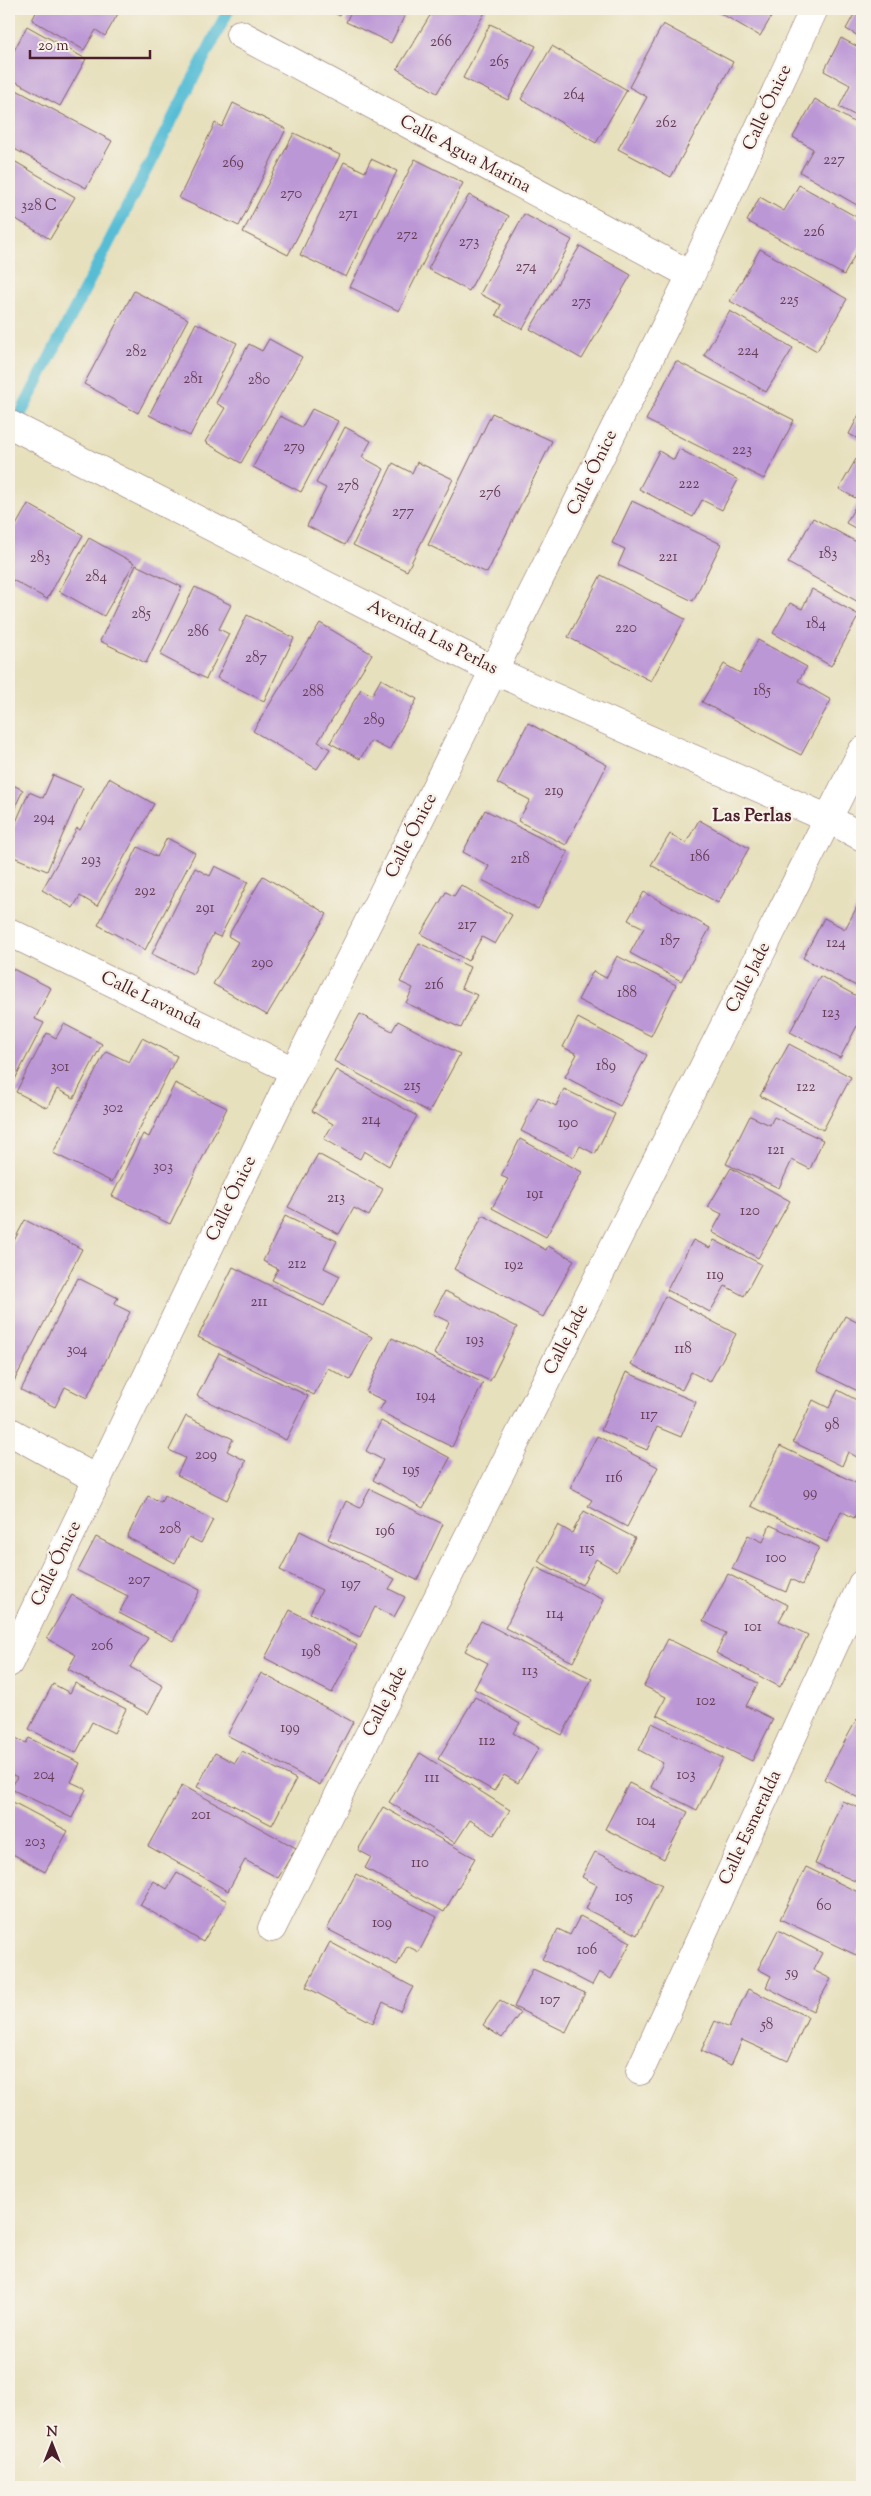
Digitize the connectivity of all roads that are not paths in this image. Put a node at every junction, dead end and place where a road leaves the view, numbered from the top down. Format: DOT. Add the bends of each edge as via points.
graph roads {
  1 [pos="814,9"];
  2 [pos="240,34"];
  3 [pos="690,275"];
  4 [pos="9,424"];
  5 [pos="495,671"];
  6 [pos="862,751"];
  7 [pos="829,819"];
  8 [pos="862,837"];
  9 [pos="9,932"];
  10 [pos="294,1071"];
  11 [pos="9,1431"];
  12 [pos="98,1480"];
  13 [pos="862,1584"];
  14 [pos="9,1663"];
  15 [pos="272,1928"];
  16 [pos="640,2071"];
  1 -- 3 [label="street, Calle Ónice"];
  2 -- 3 [label="street, Calle Agua Marina"];
  3 -- 5 [label="street, Calle Ónice"];
  4 -- 5 [label="street, Avenida Las Perlas"];
  5 -- 7 [label="street, Avenida Las Perlas"];
  5 -- 10 [label="street, Calle Ónice"];
  6 -- 7 [label="street, Calle Jade"];
  7 -- 8 [label="street, Avenida Las Perlas"];
  7 -- 15 [label="street, Calle Jade"];
  9 -- 10 [label="street, Calle Lavanda"];
  10 -- 12 [label="street, Calle Ónice"];
  11 -- 12 [label="street"];
  12 -- 14 [label="street, Calle Ónice"];
  13 -- 16 [label="street, Calle Esmeralda"];
}
